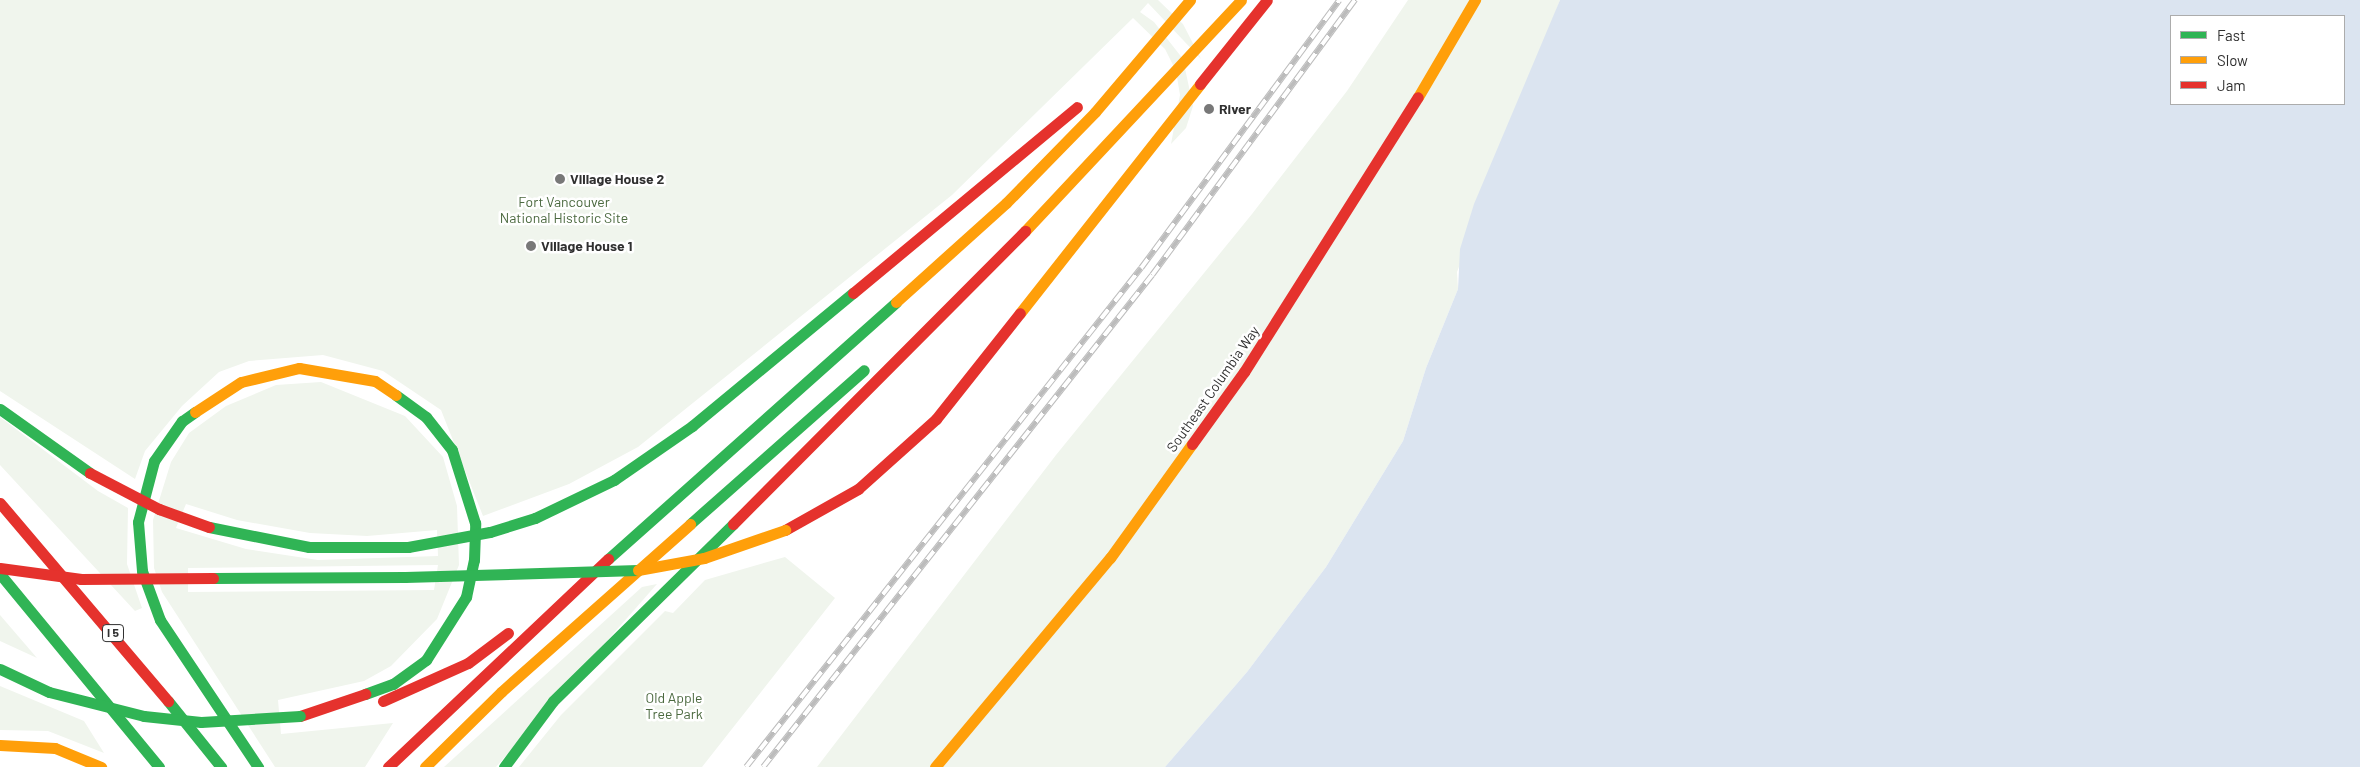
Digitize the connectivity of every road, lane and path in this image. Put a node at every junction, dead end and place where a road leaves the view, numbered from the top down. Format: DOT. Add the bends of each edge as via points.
graph roads {
  1 [pos="1190,0"];
  2 [pos="1241,0"];
  3 [pos="1267,0"];
  4 [pos="1475,0"];
  5 [pos="1167,27"];
  6 [pos="1019,234"];
  7 [pos="893,344"];
  8 [pos="871,364"];
  9 [pos="0,409"];
  10 [pos="0,503"];
  11 [pos="607,560"];
  12 [pos="0,568"];
  13 [pos="0,574"];
  14 [pos="0,668"];
  15 [pos="300,716"];
  16 [pos="0,745"];
  17 [pos="102,767"];
  18 [pos="159,767"];
  19 [pos="221,767"];
  20 [pos="258,767"];
  21 [pos="388,767"];
  22 [pos="425,767"];
  23 [pos="504,767"];
  24 [pos="935,767"];
  1 -- 5 [label="main road"];
  2 -- 6 [label="main road" via="1158,94"];
  3 -- 12 [label="main road, bridge" via="936,419 865,484 785,530 704,558 644,570 81,579"];
  4 -- 24 [label="main road, Southeast Columbia Way" via="1377,166 1244,372 1110,558"];
  5 -- 9 [label="main road, bridge" via="1033,148 692,426 614,480 535,518 483,533 408,547 309,547 209,527 159,509 90,473"];
  5 -- 11 [label="main road" via="1095,112 959,247"];
  6 -- 7 [label="main road"];
  6 -- 23 [label="main road" via="553,701"];
  8 -- 22 [label="main road" via="501,692"];
  10 -- 19 [label="main road, I 5" via="114,634"];
  11 -- 15 [label="main road" via="468,663 412,692 376,703"];
  11 -- 21 [label="main road"];
  13 -- 18 [label="main road"];
  14 -- 15 [label="main road, bridge" via="49,692 144,716 201,722"];
  15 -- 20 [label="main road" via="393,684 426,660 466,597 474,560 474,523 452,450 426,417 374,381 299,368 269,372 241,382 182,421 154,461 138,522 142,571 160,620"];
  16 -- 17 [label="main road" via="55,748"];
}
